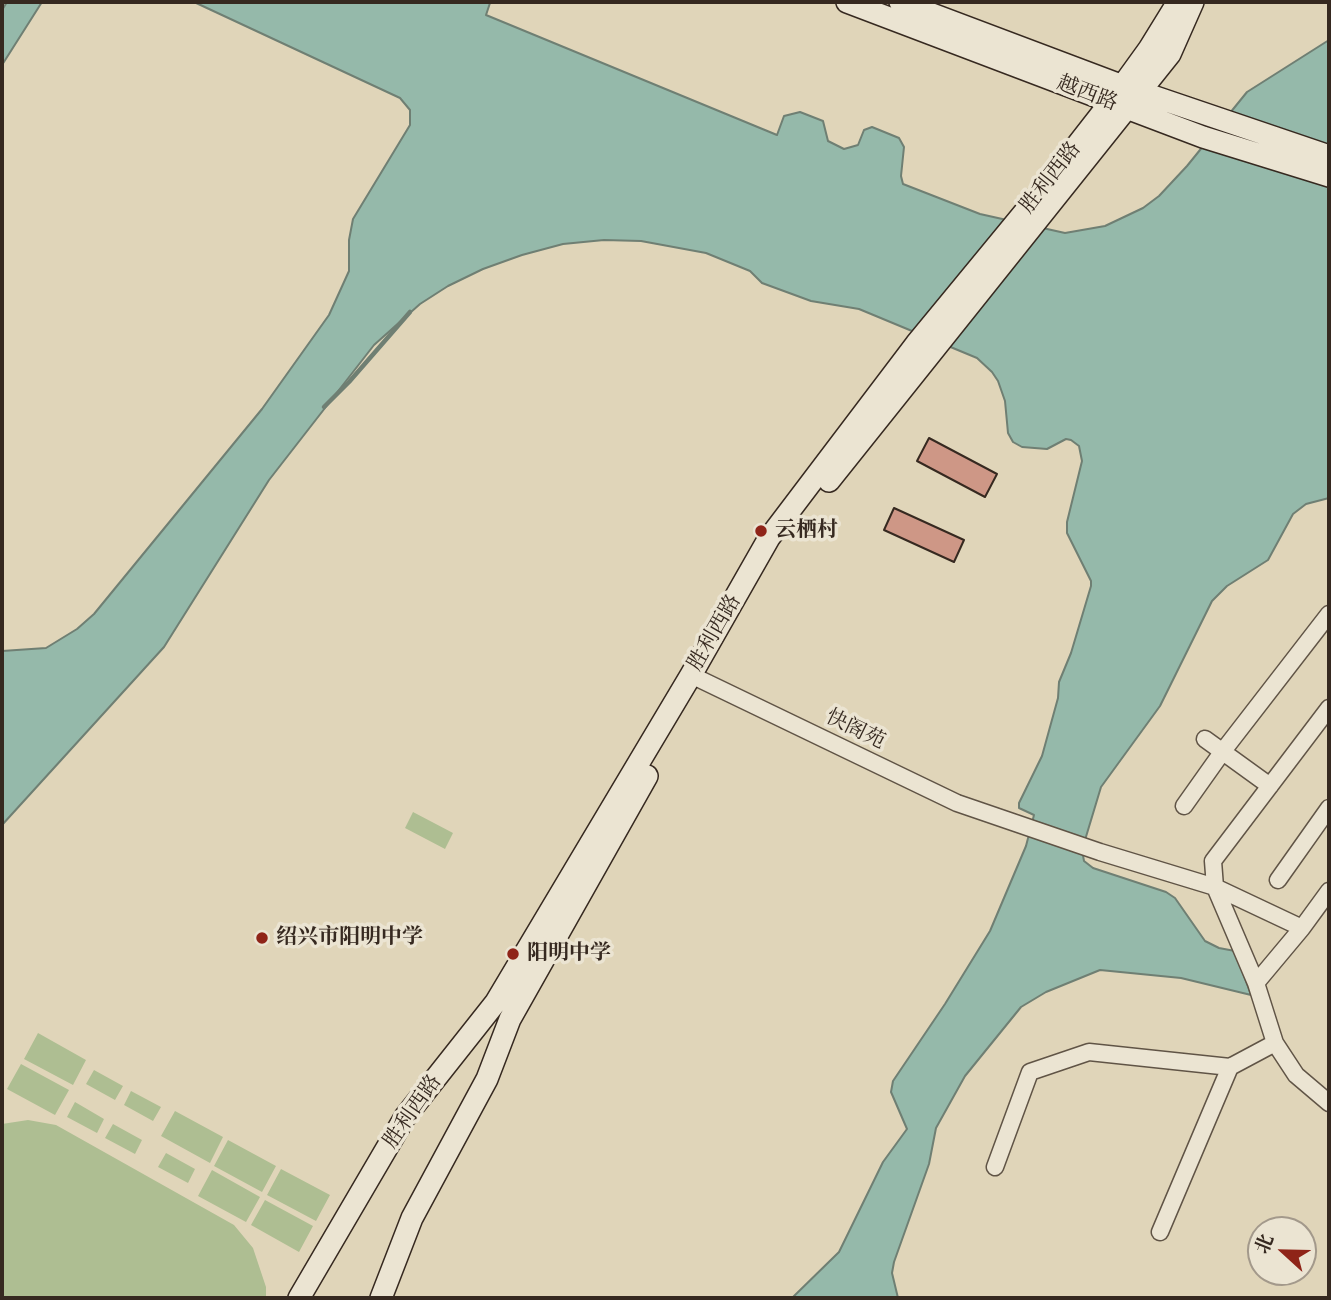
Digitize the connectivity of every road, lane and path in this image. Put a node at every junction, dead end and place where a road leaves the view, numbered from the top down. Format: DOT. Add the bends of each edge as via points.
graph roads {
  1 [pos="847,2"];
  2 [pos="900,2"];
  3 [pos="1178,2"];
  4 [pos="1193,2"];
  5 [pos="1125,98"];
  6 [pos="1329,156"];
  7 [pos="1329,176"];
  8 [pos="1329,614"];
  9 [pos="696,678"];
  10 [pos="1329,708"];
  11 [pos="1205,739"];
  12 [pos="1223,751"];
  13 [pos="1270,786"];
  14 [pos="1184,806"];
  15 [pos="1327,815"];
  16 [pos="1279,880"];
  17 [pos="1215,887"];
  18 [pos="1329,891"];
  19 [pos="1302,928"];
  20 [pos="1256,983"];
  21 [pos="1275,1043"];
  22 [pos="1230,1067"];
  23 [pos="1329,1103"];
  24 [pos="995,1167"];
  25 [pos="1160,1231"];
  26 [pos="299,1298"];
  27 [pos="381,1298"];
  1 -- 5 [label="main road, 越西路"];
  2 -- 5 [label="main road, 越西路"];
  3 -- 5 [label="main road, 胜利西路"];
  4 -- 5 [label="main road, 胜利西路" via="1170,54"];
  5 -- 6 [label="main road, 越西路" via="1218,119"];
  5 -- 7 [label="main road, 越西路" via="1202,137"];
  5 -- 9 [label="main road, 胜利西路" via="924,349 778,544"];
  8 -- 12 [label="street"];
  9 -- 17 [label="street, 快阁苑" via="957,803"];
  9 -- 26 [label="main road, 胜利西路" via="496,1002 405,1117"];
  9 -- 27 [label="main road, 胜利西路" via="510,1019 487,1079 412,1218"];
  10 -- 13 [label="street"];
  11 -- 12 [label="street"];
  12 -- 13 [label="street"];
  12 -- 14 [label="street"];
  13 -- 17 [label="street" via="1213,861"];
  15 -- 16 [label="street"];
  17 -- 19 [label="street, 快阁苑"];
  17 -- 20 [label="street"];
  18 -- 19 [label="street"];
  19 -- 20 [label="street"];
  20 -- 21 [label="street"];
  21 -- 22 [label="street"];
  21 -- 23 [label="street" via="1296,1075"];
  22 -- 24 [label="street" via="1089,1052 1030,1072"];
  22 -- 25 [label="street"];
}
